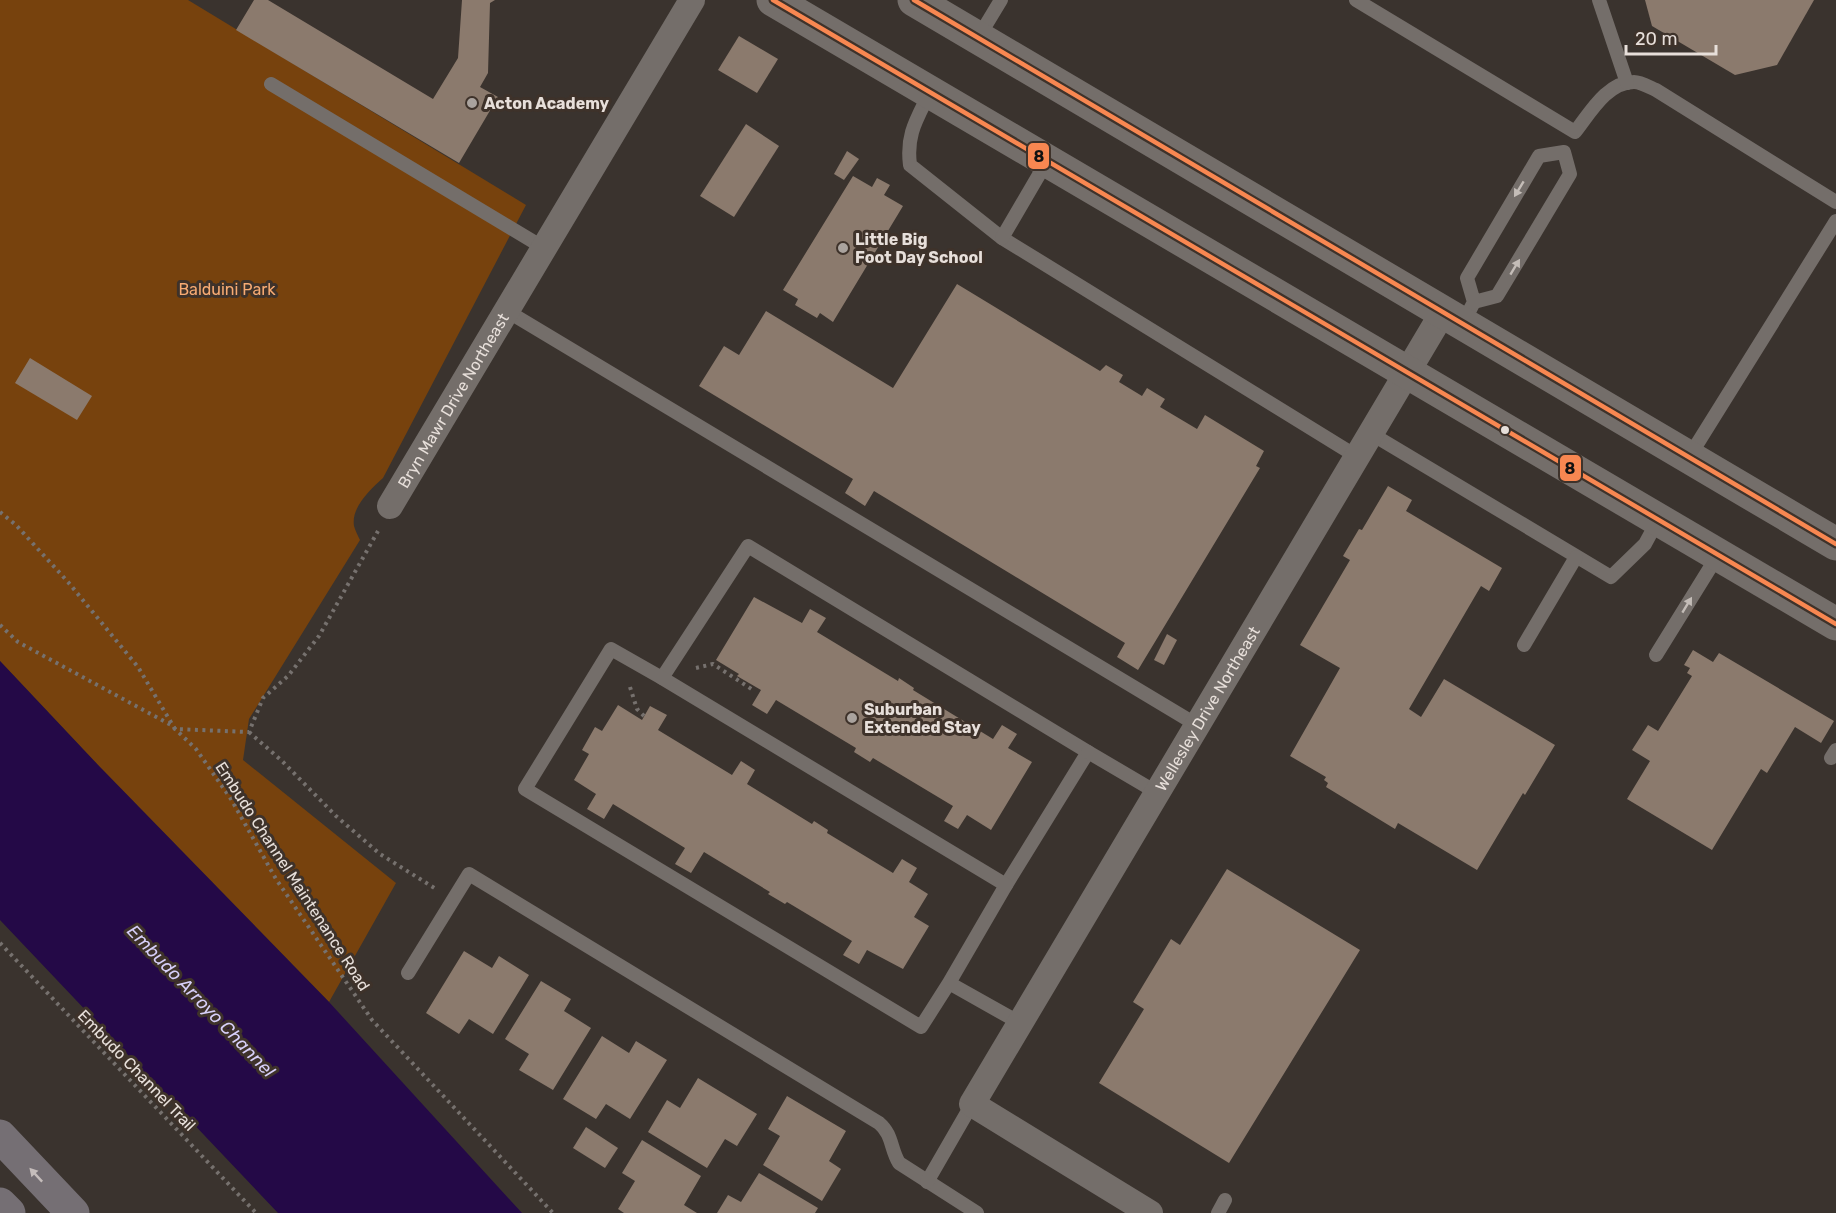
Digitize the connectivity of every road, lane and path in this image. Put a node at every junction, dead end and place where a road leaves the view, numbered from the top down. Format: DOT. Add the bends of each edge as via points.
graph roads {
  1 [pos="692,0"];
  2 [pos="773,0"];
  3 [pos="914,0"];
  4 [pos="1001,0"];
  5 [pos="1356,0"];
  6 [pos="1599,0"];
  7 [pos="978,38"];
  8 [pos="1627,83"];
  9 [pos="271,84"];
  10 [pos="930,92"];
  11 [pos="1575,132"];
  12 [pos="1564,152"];
  13 [pos="1047,161"];
  14 [pos="1836,202"];
  15 [pos="1836,221"];
  16 [pos="1002,238"];
  17 [pos="544,248"];
  18 [pos="507,310"];
  19 [pos="1460,312"];
  20 [pos="1406,372"];
  21 [pos="1370,434"];
  22 [pos="1356,456"];
  23 [pos="1689,457"];
  24 [pos="390,506"];
  25 [pos="0,512"];
  26 [pos="1658,520"];
  27 [pos="1836,544"];
  28 [pos="1718,555"];
  29 [pos="1576,557"];
  30 [pos="1836,624"];
  31 [pos="0,625"];
  32 [pos="1524,645"];
  33 [pos="1656,655"];
  34 [pos="696,668"];
  35 [pos="662,678"];
  36 [pos="630,687"];
  37 [pos="753,690"];
  38 [pos="644,716"];
  39 [pos="1197,725"];
  40 [pos="175,729"];
  41 [pos="249,732"];
  42 [pos="1088,752"];
  43 [pos="1156,792"];
  44 [pos="1006,885"];
  45 [pos="439,891"];
  46 [pos="0,943"];
  47 [pos="408,973"];
  48 [pos="949,982"];
  49 [pos="1020,1023"];
  50 [pos="972,1104"];
  51 [pos="0,1136"];
  52 [pos="927,1182"];
  53 [pos="1225,1200"];
  54 [pos="0,1204"];
  55 [pos="9,1213"];
  56 [pos="73,1213"];
  57 [pos="256,1213"];
  58 [pos="553,1213"];
  59 [pos="977,1213"];
  60 [pos="1150,1213"];
  61 [pos="1218,1213"];
  1 -- 17 [label="street, Bryn Mawr Drive Northeast"];
  2 -- 10 [label="main road"];
  3 -- 7 [label="main road"];
  4 -- 7 [label="lane"];
  5 -- 11 [label="lane"];
  6 -- 8 [label="lane"];
  7 -- 19 [label="main road"];
  8 -- 11 [label="lane" via="1618,84 1605,95"];
  8 -- 14 [label="lane" via="1636,81 1656,90"];
  9 -- 17 [label="lane"];
  10 -- 13 [label="main road"];
  10 -- 16 [label="lane" via="912,131 910,165"];
  11 -- 12 [label="lane"];
  12 -- 19 [label="lane, one-way" via="1539,156 1467,278"];
  19 -- 12 [label="lane, one-way" via="1497,296 1570,174"];
  13 -- 16 [label="lane"];
  13 -- 20 [label="main road"];
  15 -- 23 [label="lane"];
  16 -- 22 [label="lane"];
  17 -- 18 [label="street, Bryn Mawr Drive Northeast"];
  18 -- 24 [label="street, Bryn Mawr Drive Northeast"];
  18 -- 39 [label="lane"];
  19 -- 20 [label="street, Wellesley Drive Northeast"];
  19 -- 23 [label="main road"];
  20 -- 21 [label="street, Wellesley Drive Northeast"];
  20 -- 26 [label="main road"];
  21 -- 22 [label="street, Wellesley Drive Northeast"];
  21 -- 29 [label="lane"];
  22 -- 39 [label="street, Wellesley Drive Northeast"];
  23 -- 27 [label="main road"];
  24 -- 41 [label="path, Bryn Mawr Drive Northeast" via="319,636 288,676 263,698"];
  25 -- 40 [label="path" via="68,582 138,667"];
  26 -- 28 [label="main road"];
  26 -- 29 [label="lane" via="1645,544 1611,577"];
  28 -- 30 [label="main road"];
  33 -- 28 [label="lane, one-way"];
  29 -- 32 [label="lane"];
  31 -- 40 [label="path, Embudo Channel Maintenance Road" via="18,642"];
  34 -- 37 [label="path" via="713,664"];
  35 -- 42 [label="lane" via="748,546"];
  35 -- 44 [label="lane"];
  35 -- 48 [label="lane" via="611,649 525,789 921,1027"];
  36 -- 38 [label="path" via="637,709"];
  39 -- 43 [label="street, Wellesley Drive Northeast"];
  40 -- 41 [label="path"];
  40 -- 58 [label="path, Embudo Channel Maintenance Road" via="196,749 231,799 276,879 372,1020"];
  41 -- 45 [label="path" via="380,854"];
  42 -- 43 [label="lane"];
  42 -- 44 [label="lane"];
  43 -- 49 [label="street, Wellesley Drive Northeast"];
  44 -- 48 [label="lane"];
  46 -- 57 [label="path, Embudo Channel Trail"];
  47 -- 52 [label="lane" via="469,874 879,1123 888,1131 899,1163"];
  48 -- 49 [label="lane"];
  49 -- 50 [label="street, Wellesley Drive Northeast"];
  50 -- 52 [label="lane"];
  50 -- 60 [label="street"];
  56 -- 51 [label="highway, one-way"];
  52 -- 59 [label="lane"];
  53 -- 61 [label="lane"];
  54 -- 55 [label="highway"];
}
